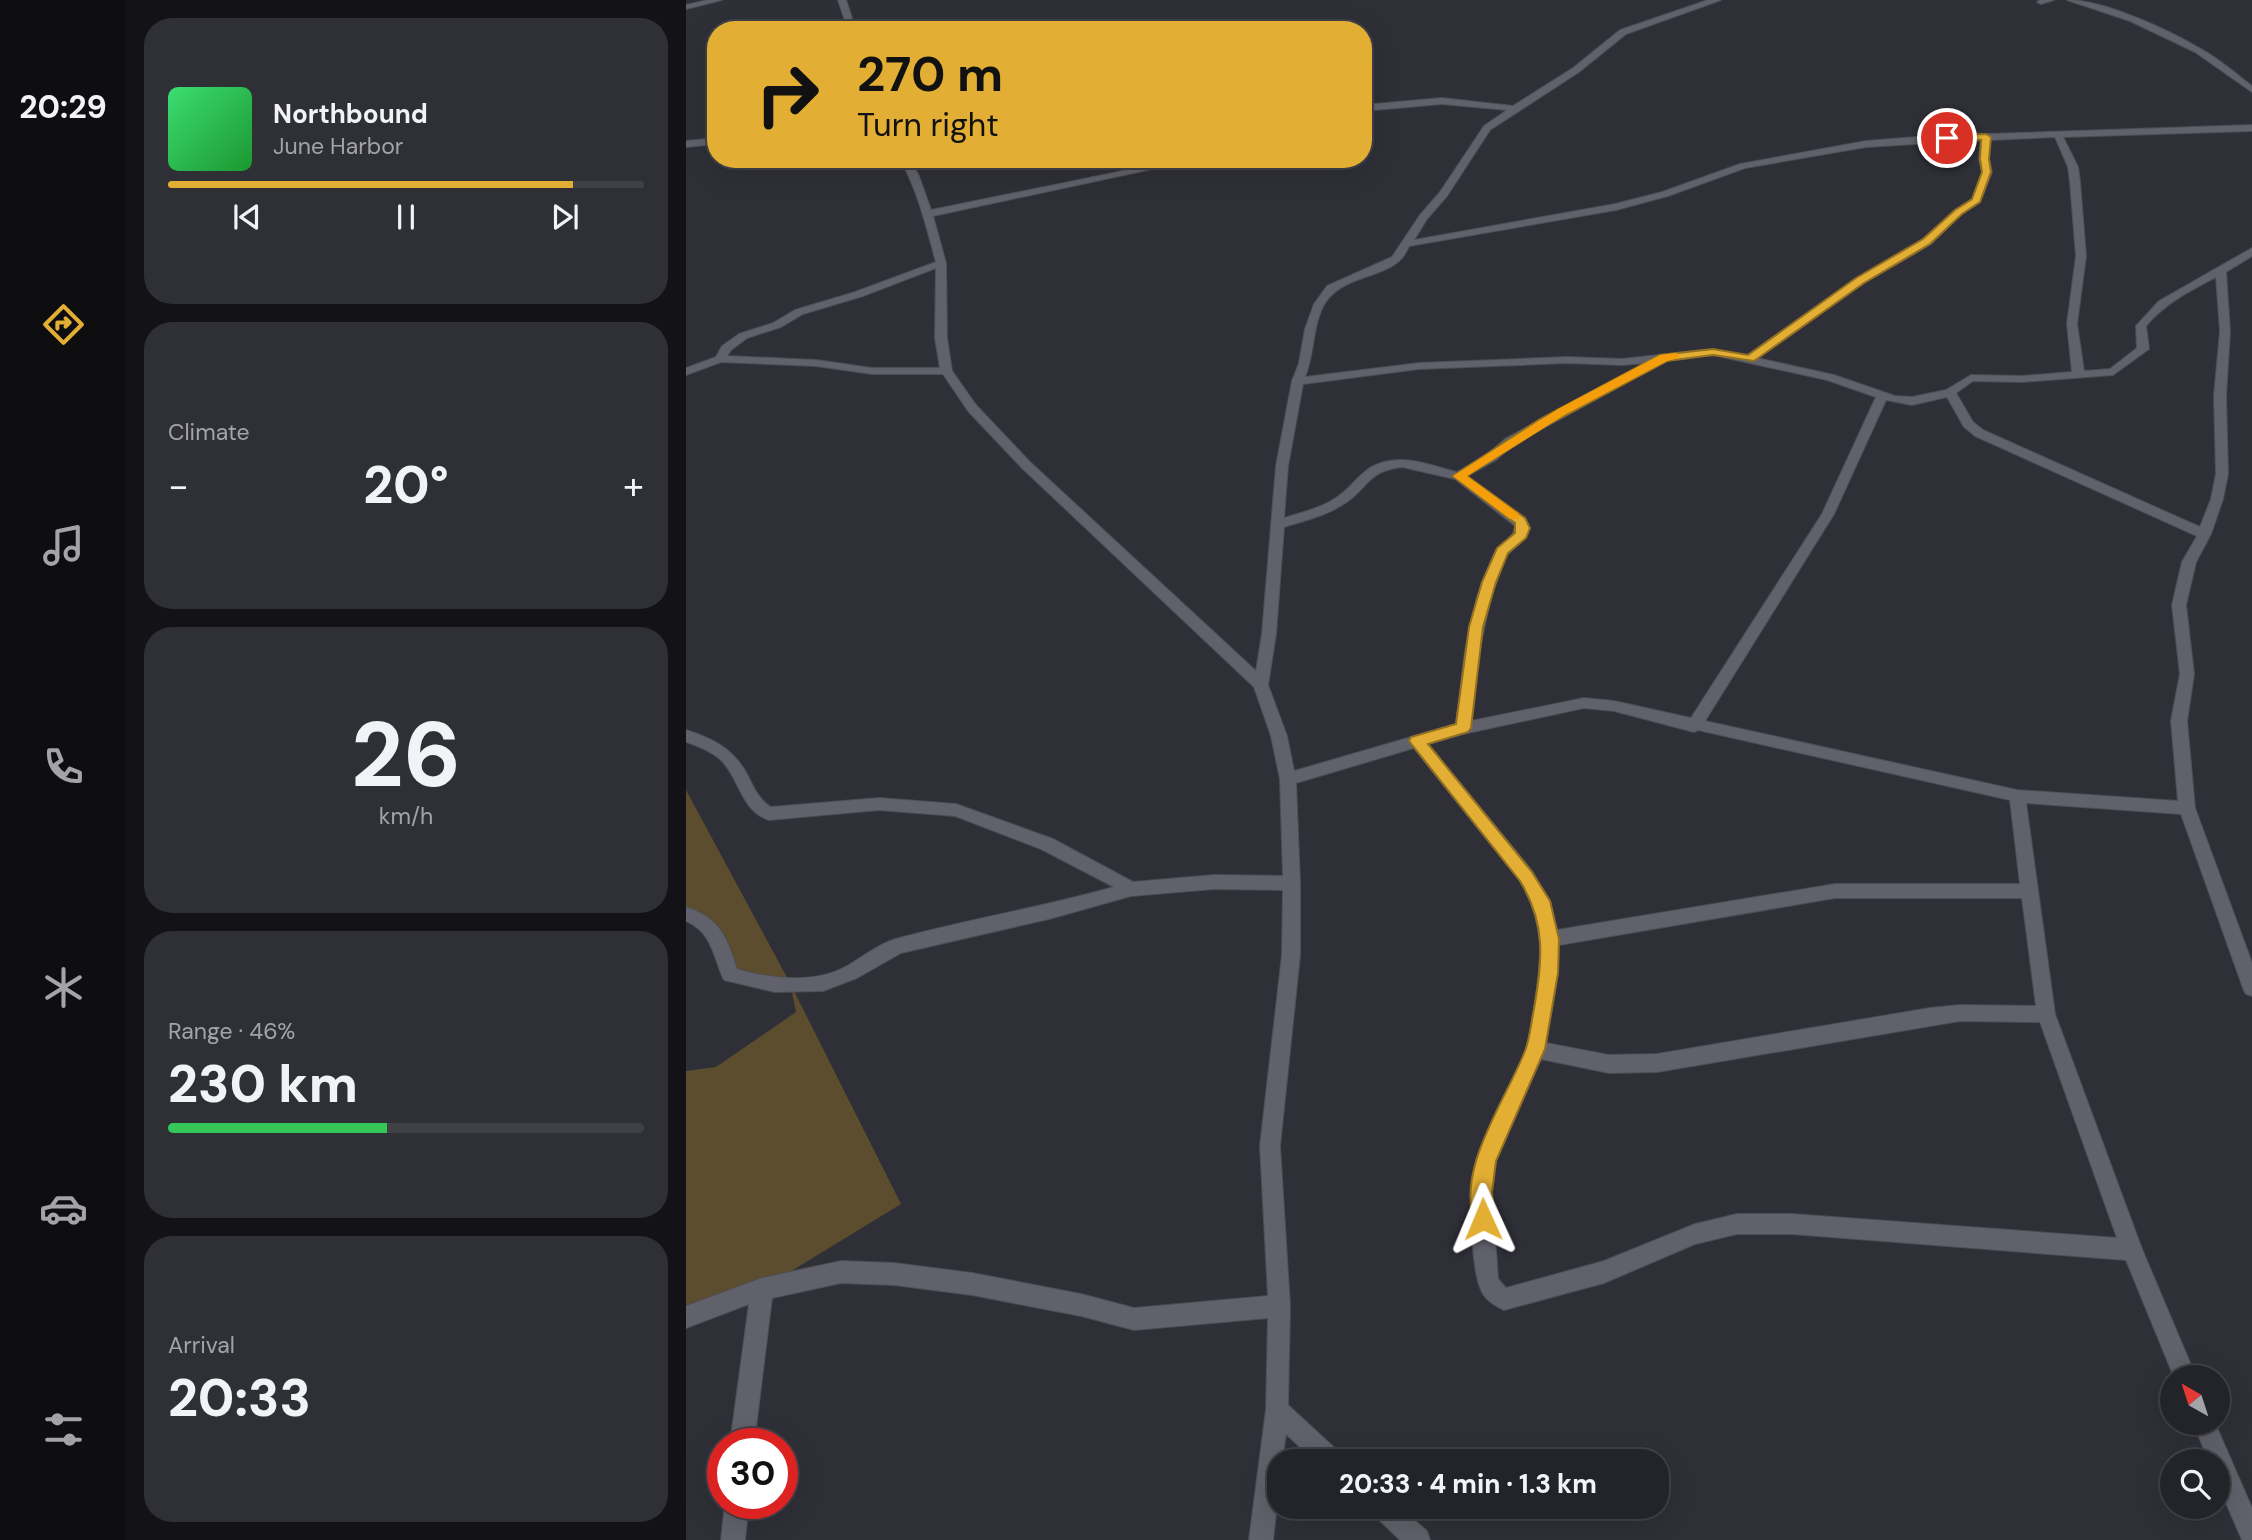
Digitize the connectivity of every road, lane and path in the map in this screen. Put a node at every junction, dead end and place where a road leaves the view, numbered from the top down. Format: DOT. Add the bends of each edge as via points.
graph roads {
  1 [pos="718,0"];
  2 [pos="842,0"];
  3 [pos="1681,0"];
  4 [pos="1717,0"];
  5 [pos="2071,0"];
  6 [pos="1696,5"];
  7 [pos="686,7"];
  8 [pos="849,21"];
  9 [pos="2252,90"];
  10 [pos="1372,107"];
  11 [pos="1517,109"];
  12 [pos="2252,128"];
  13 [pos="2058,135"];
  14 [pos="1986,137"];
  15 [pos="707,142"];
  16 [pos="686,144"];
  17 [pos="909,168"];
  18 [pos="1151,168"];
  19 [pos="929,214"];
  20 [pos="1405,244"];
  21 [pos="2252,251"];
  22 [pos="941,263"];
  23 [pos="2221,272"];
  24 [pos="1664,358"];
  25 [pos="720,359"];
  26 [pos="1750,359"];
  27 [pos="946,371"];
  28 [pos="686,372"];
  29 [pos="2079,376"];
  30 [pos="1298,380"];
  31 [pos="1950,392"];
  32 [pos="1882,396"];
  33 [pos="1459,476"];
  34 [pos="1278,525"];
  35 [pos="2204,534"];
  36 [pos="1261,685"];
  37 [pos="1694,726"];
  38 [pos="1463,728"];
  39 [pos="686,736"];
  40 [pos="1417,741"];
  41 [pos="1288,779"];
  42 [pos="2017,796"];
  43 [pos="2187,808"];
  44 [pos="1292,883"];
  45 [pos="1131,890"];
  46 [pos="2030,891"];
  47 [pos="686,914"];
  48 [pos="1550,939"];
  49 [pos="2252,988"];
  50 [pos="2046,1014"];
  51 [pos="1536,1049"];
  52 [pos="2132,1250"];
  53 [pos="762,1289"];
  54 [pos="1279,1306"];
  55 [pos="686,1317"];
  56 [pos="2180,1365"];
  57 [pos="1277,1410"];
  58 [pos="744,1428"];
  59 [pos="2209,1435"];
  60 [pos="1319,1449"];
  61 [pos="735,1519"];
  62 [pos="1395,1519"];
  63 [pos="2252,1536"];
  64 [pos="733,1540"];
  65 [pos="1261,1540"];
  66 [pos="1418,1540"];
  1 -- 7 [label="street"];
  2 -- 8 [label="street"];
  3 -- 6 [label="street"];
  4 -- 6 [label="street"];
  5 -- 9 [label="street" via="2133,19 2197,50"];
  6 -- 11 [label="street" via="1623,32"];
  10 -- 11 [label="street" via="1442,102"];
  11 -- 20 [label="street" via="1487,128"];
  12 -- 13 [label="street"];
  13 -- 14 [label="street"];
  13 -- 29 [label="street" via="2075,183 2081,256 2072,324"];
  14 -- 20 [label="street" via="1892,141 1757,163 1616,207"];
  14 -- 26 [label="street" via="1987,172 1977,200 1927,242 1860,281"];
  15 -- 16 [label="street"];
  17 -- 19 [label="street"];
  18 -- 19 [label="street"];
  19 -- 22 [label="street"];
  20 -- 30 [label="street" via="1396,259 1331,288 1310,329"];
  21 -- 23 [label="street"];
  22 -- 25 [label="street" via="743,336 726,348"];
  22 -- 27 [label="street"];
  23 -- 29 [label="street" via="2165,302 2144,321 2143,349 2113,372"];
  23 -- 35 [label="street" via="2225,331 2220,396 2222,474"];
  24 -- 26 [label="street" via="1713,352"];
  24 -- 30 [label="street" via="1419,366"];
  24 -- 33 [label="street" via="1520,436"];
  25 -- 27 [label="street" via="816,363 872,371"];
  25 -- 28 [label="street"];
  26 -- 32 [label="street" via="1830,377"];
  27 -- 36 [label="street" via="972,408 1026,465"];
  29 -- 31 [label="street" via="1971,378"];
  30 -- 34 [label="street" via="1282,466"];
  31 -- 32 [label="street" via="1924,400"];
  31 -- 35 [label="street" via="1968,424 1979,433"];
  32 -- 37 [label="street" via="1828,514"];
  33 -- 34 [label="street" via="1413,464 1386,465 1371,471 1334,505"];
  33 -- 38 [label="street" via="1520,521 1523,528 1502,551 1489,582 1476,627"];
  34 -- 36 [label="street"];
  35 -- 43 [label="street" via="2189,562 2179,605 2187,659 2179,721"];
  36 -- 41 [label="street"];
  37 -- 38 [label="street" via="1584,703"];
  37 -- 42 [label="street"];
  38 -- 40 [label="street"];
  39 -- 45 [label="street" via="729,758 760,810 769,814 878,804 956,810 1047,844"];
  40 -- 41 [label="street"];
  40 -- 48 [label="street" via="1526,876 1541,901"];
  41 -- 44 [label="street"];
  42 -- 43 [label="street"];
  42 -- 46 [label="street"];
  43 -- 49 [label="street"];
  44 -- 45 [label="street" via="1214,881"];
  44 -- 54 [label="street" via="1291,955 1270,1146"];
  45 -- 47 [label="street" via="898,946 821,985 749,981 730,975 712,928"];
  46 -- 48 [label="street" via="1835,891"];
  46 -- 50 [label="street"];
  48 -- 51 [label="street"];
  50 -- 51 [label="street" via="1930,1016 1657,1063 1609,1064"];
  50 -- 52 [label="street"];
  51 -- 52 [label="street" via="1486,1160 1482,1192 1486,1274 1488,1287 1504,1299 1604,1272 1695,1234 1737,1224 1792,1224"];
  52 -- 56 [label="street"];
  53 -- 54 [label="street" via="841,1272 972,1284 1134,1319"];
  53 -- 55 [label="street"];
  53 -- 58 [label="street"];
  54 -- 57 [label="street"];
  57 -- 60 [label="street"];
  57 -- 65 [label="street"];
  59 -- 63 [label="street"];
  61 -- 64 [label="street"];
  62 -- 66 [label="street"];
}
